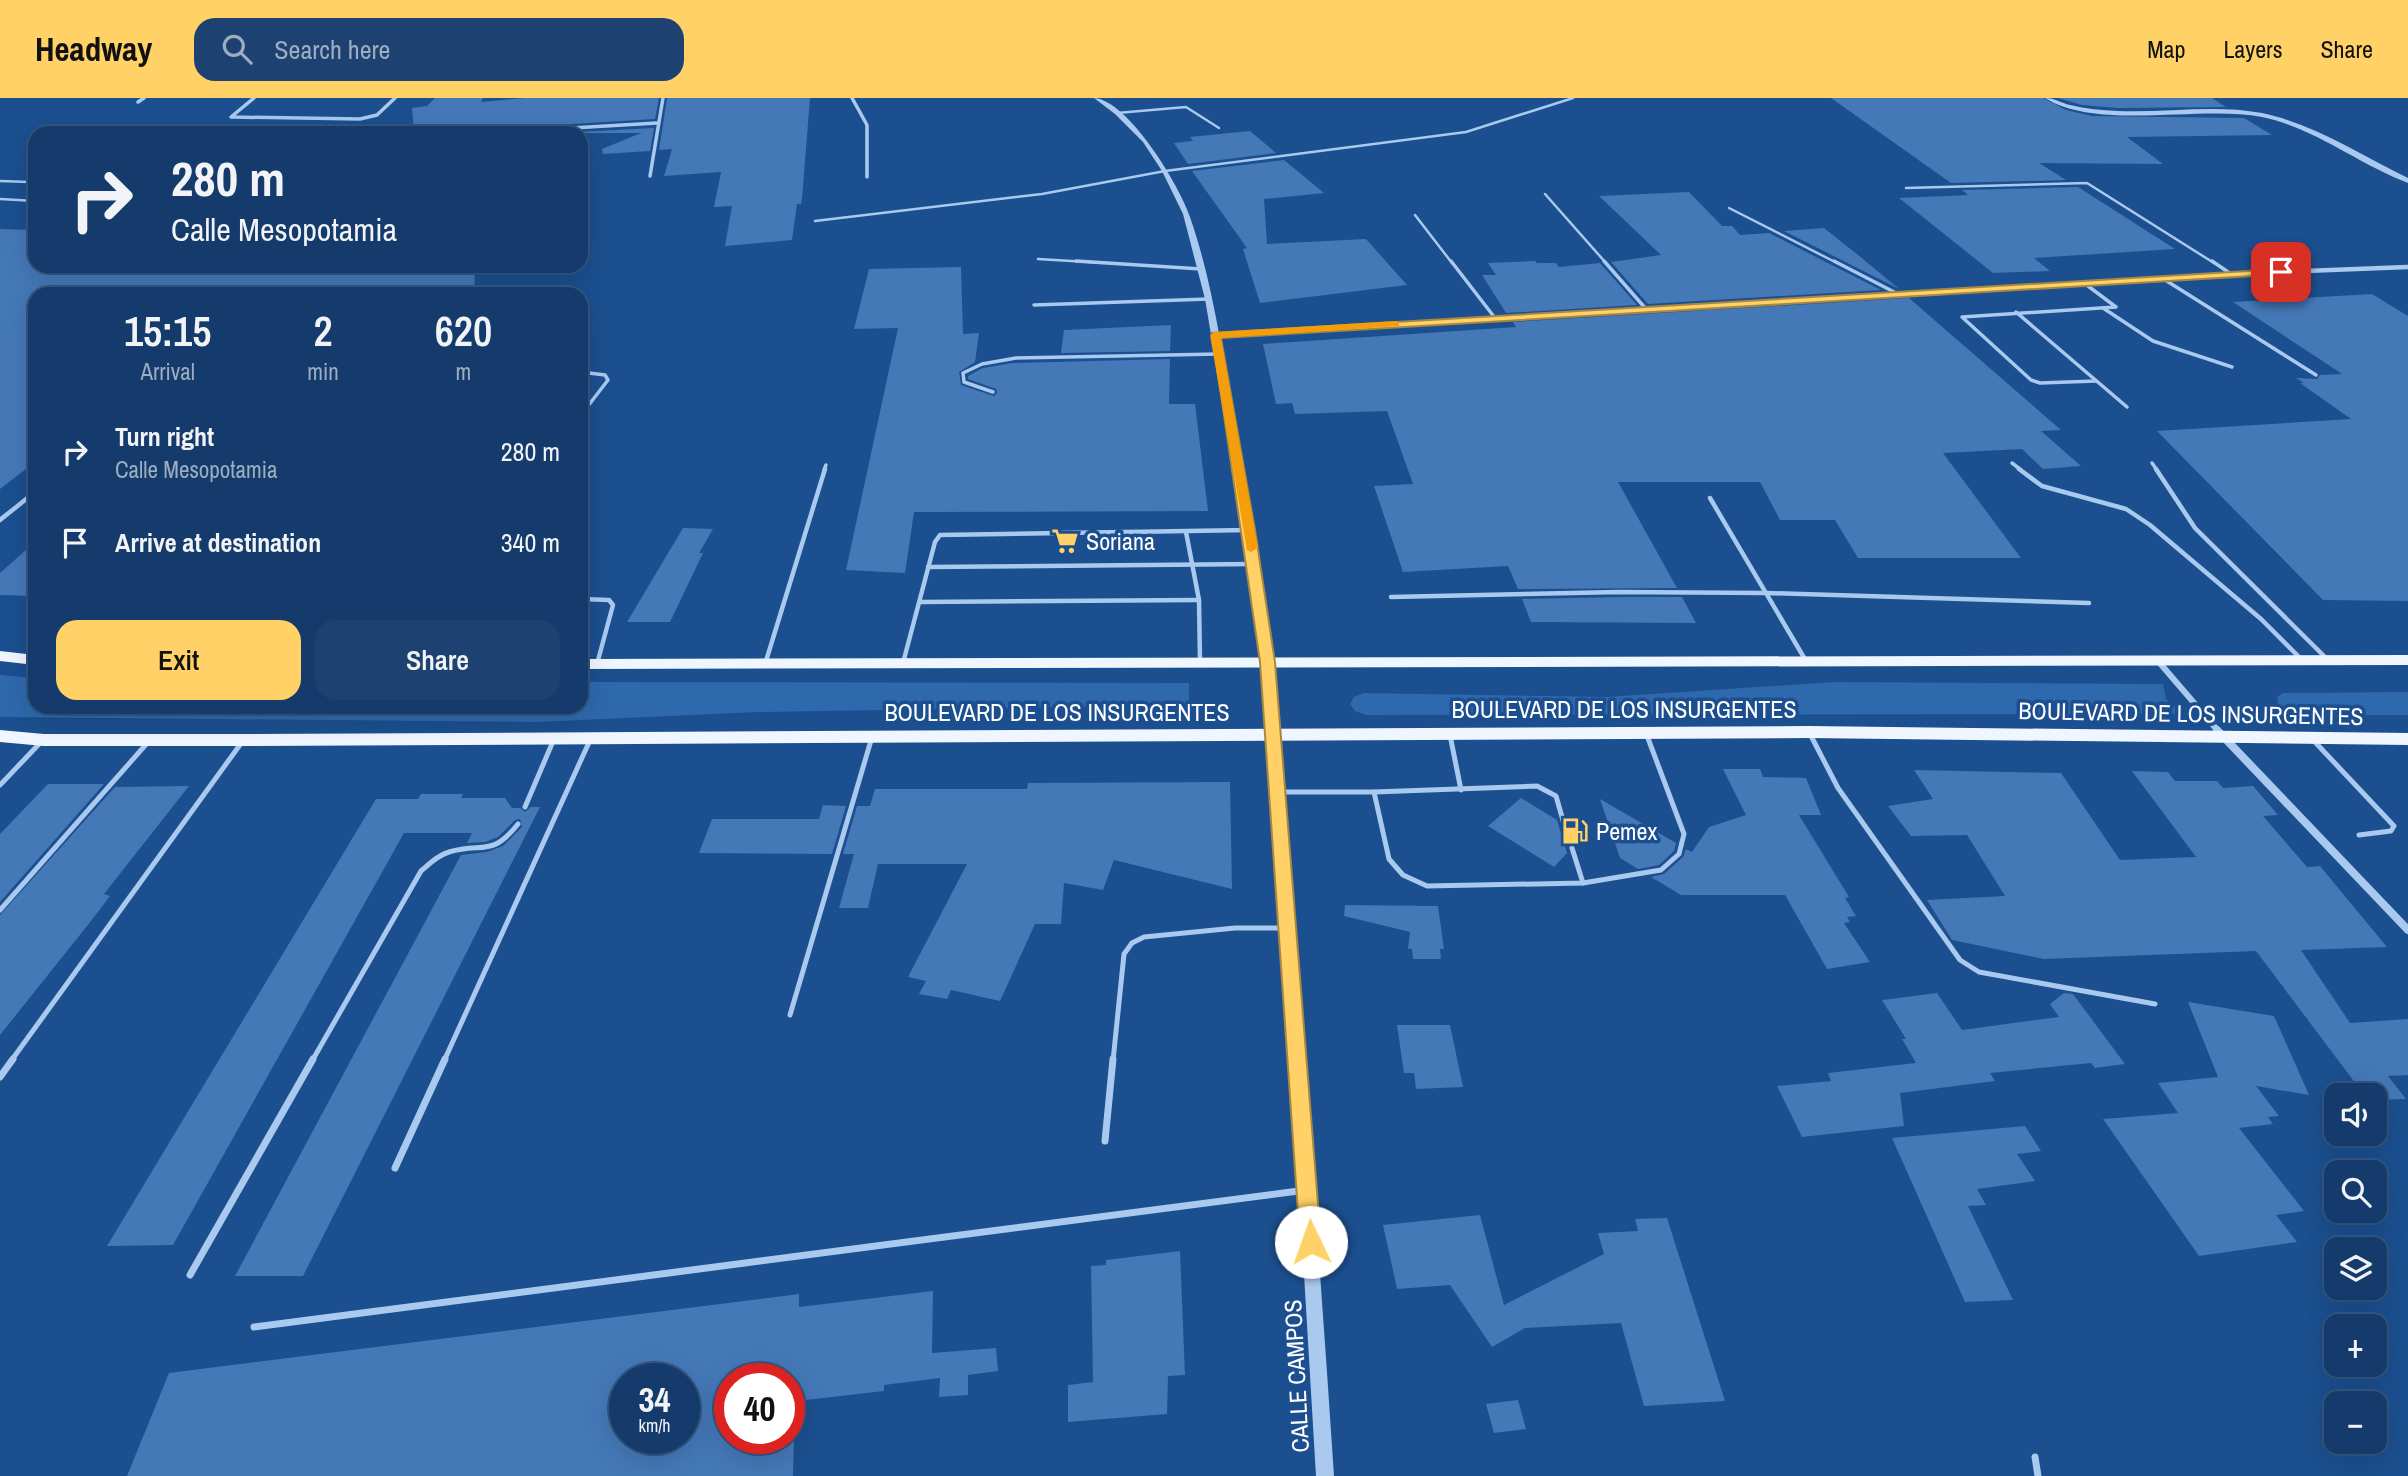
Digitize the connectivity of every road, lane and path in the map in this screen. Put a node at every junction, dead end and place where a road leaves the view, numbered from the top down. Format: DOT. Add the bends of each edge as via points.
graph roads {
  1 [pos="144,98"];
  2 [pos="254,98"];
  3 [pos="395,98"];
  4 [pos="663,98"];
  5 [pos="852,98"];
  6 [pos="1097,98"];
  7 [pos="1573,98"];
  8 [pos="2048,98"];
  9 [pos="138,102"];
  10 [pos="1117,113"];
  11 [pos="2262,115"];
  12 [pos="657,123"];
  13 [pos="588,127"];
  14 [pos="1219,128"];
  15 [pos="1165,171"];
  16 [pos="650,176"];
  17 [pos="867,177"];
  18 [pos="0,181"];
  19 [pos="2408,181"];
  20 [pos="28,182"];
  21 [pos="1906,188"];
  22 [pos="1545,194"];
  23 [pos="0,199"];
  24 [pos="28,201"];
  25 [pos="1729,208"];
  26 [pos="1415,215"];
  27 [pos="815,221"];
  28 [pos="1038,259"];
  29 [pos="2408,267"];
  30 [pos="1201,269"];
  31 [pos="2231,274"];
  32 [pos="2162,278"];
  33 [pos="2084,283"];
  34 [pos="1898,294"];
  35 [pos="1209,299"];
  36 [pos="1034,305"];
  37 [pos="2102,308"];
  38 [pos="1646,309"];
  39 [pos="2016,312"];
  40 [pos="1495,318"];
  41 [pos="1215,335"];
  42 [pos="1219,354"];
  43 [pos="2232,367"];
  44 [pos="588,373"];
  45 [pos="2316,375"];
  46 [pos="2096,381"];
  47 [pos="993,392"];
  48 [pos="588,406"];
  49 [pos="2127,407"];
  50 [pos="2012,463"];
  51 [pos="2152,463"];
  52 [pos="826,465"];
  53 [pos="28,498"];
  54 [pos="1710,498"];
  55 [pos="0,520"];
  56 [pos="1249,530"];
  57 [pos="1186,532"];
  58 [pos="940,535"];
  59 [pos="1254,564"];
  60 [pos="1193,566"];
  61 [pos="928,567"];
  62 [pos="1766,593"];
  63 [pos="1391,597"];
  64 [pos="588,599"];
  65 [pos="1199,600"];
  66 [pos="920,601"];
  67 [pos="2089,603"];
  68 [pos="0,656"];
  69 [pos="28,659"];
  70 [pos="2408,660"];
  71 [pos="766,661"];
  72 [pos="1806,661"];
  73 [pos="2158,661"];
  74 [pos="2302,661"];
  75 [pos="2328,661"];
  76 [pos="1200,662"];
  77 [pos="1268,662"];
  78 [pos="903,663"];
  79 [pos="589,664"];
  80 [pos="1809,732"];
  81 [pos="1646,733"];
  82 [pos="1450,735"];
  83 [pos="0,736"];
  84 [pos="1273,736"];
  85 [pos="872,737"];
  86 [pos="554,738"];
  87 [pos="591,738"];
  88 [pos="151,739"];
  89 [pos="2225,739"];
  90 [pos="2311,739"];
  91 [pos="2408,739"];
  92 [pos="44,740"];
  93 [pos="243,740"];
  94 [pos="0,785"];
  95 [pos="1461,790"];
  96 [pos="1277,792"];
  97 [pos="1374,792"];
  98 [pos="525,807"];
  99 [pos="518,824"];
  100 [pos="1564,824"];
  101 [pos="2359,835"];
  102 [pos="1572,848"];
  103 [pos="1583,883"];
  104 [pos="0,910"];
  105 [pos="1287,928"];
  106 [pos="2408,930"];
  107 [pos="2155,1004"];
  108 [pos="790,1016"];
  109 [pos="0,1077"];
  110 [pos="1105,1141"];
  111 [pos="395,1168"];
  112 [pos="1307,1190"];
  113 [pos="190,1275"];
  114 [pos="254,1327"];
  115 [pos="2035,1457"];
  116 [pos="1325,1476"];
  117 [pos="2038,1476"];
  1 -- 9 [label="street"];
  2 -- 3 [label="street" via="231,114 233,118 360,119 377,114"];
  4 -- 12 [label="street"];
  5 -- 17 [label="street" via="867,125"];
  6 -- 10 [label="street, CALLE CAMPOS"];
  7 -- 15 [label="lane" via="1466,132"];
  8 -- 11 [label="street" via="2096,111"];
  10 -- 14 [label="lane" via="1186,107"];
  10 -- 15 [label="street, CALLE CAMPOS" via="1145,141"];
  11 -- 19 [label="street" via="2288,122"];
  12 -- 13 [label="street"];
  12 -- 16 [label="street"];
  15 -- 27 [label="lane" via="1042,194"];
  15 -- 30 [label="street, CALLE CAMPOS" via="1186,214"];
  18 -- 20 [label="lane"];
  21 -- 31 [label="lane" via="2087,183"];
  22 -- 38 [label="lane"];
  23 -- 24 [label="lane"];
  25 -- 34 [label="lane"];
  26 -- 40 [label="lane"];
  28 -- 30 [label="lane"];
  29 -- 31 [label="street"];
  30 -- 35 [label="street, CALLE CAMPOS"];
  31 -- 32 [label="street"];
  32 -- 33 [label="street"];
  32 -- 45 [label="lane"];
  33 -- 34 [label="street"];
  33 -- 37 [label="lane" via="2116,307"];
  34 -- 38 [label="street"];
  35 -- 36 [label="lane"];
  35 -- 41 [label="street, CALLE CAMPOS"];
  37 -- 39 [label="lane"];
  37 -- 43 [label="lane" via="2153,341"];
  38 -- 40 [label="street"];
  39 -- 46 [label="lane"];
  39 -- 46 [label="lane" via="1962,317 2031,380"];
  40 -- 41 [label="street"];
  41 -- 42 [label="street, CALLE CAMPOS"];
  42 -- 47 [label="lane" via="1016,358 990,361 963,373 964,382"];
  42 -- 56 [label="street, CALLE CAMPOS"];
  44 -- 48 [label="lane" via="605,374 608,380"];
  46 -- 49 [label="lane"];
  50 -- 74 [label="lane" via="2042,486 2126,509 2150,525 2261,619"];
  51 -- 75 [label="lane" via="2195,528"];
  52 -- 71 [label="lane"];
  53 -- 55 [label="lane"];
  54 -- 62 [label="lane"];
  56 -- 57 [label="lane"];
  56 -- 59 [label="street, CALLE CAMPOS"];
  57 -- 58 [label="lane"];
  57 -- 60 [label="lane"];
  58 -- 61 [label="lane"];
  59 -- 60 [label="lane"];
  59 -- 77 [label="street, CALLE CAMPOS"];
  60 -- 61 [label="lane"];
  60 -- 65 [label="lane"];
  61 -- 66 [label="lane"];
  62 -- 63 [label="lane"];
  62 -- 67 [label="lane"];
  62 -- 72 [label="lane"];
  64 -- 79 [label="lane" via="609,600 612,605"];
  65 -- 66 [label="lane"];
  65 -- 76 [label="lane"];
  66 -- 78 [label="lane"];
  68 -- 69 [label="main road"];
  70 -- 75 [label="main road, BOULEVARD DE LOS INSURGENTES"];
  71 -- 78 [label="main road, BOULEVARD DE LOS INSURGENTES"];
  71 -- 79 [label="main road, BOULEVARD DE LOS INSURGENTES"];
  72 -- 73 [label="main road, BOULEVARD DE LOS INSURGENTES"];
  72 -- 77 [label="main road, BOULEVARD DE LOS INSURGENTES"];
  73 -- 74 [label="main road, BOULEVARD DE LOS INSURGENTES"];
  73 -- 89 [label="street"];
  74 -- 75 [label="main road, BOULEVARD DE LOS INSURGENTES"];
  76 -- 77 [label="main road, BOULEVARD DE LOS INSURGENTES"];
  76 -- 78 [label="main road, BOULEVARD DE LOS INSURGENTES"];
  77 -- 84 [label="street, CALLE CAMPOS"];
  80 -- 81 [label="main road, BOULEVARD DE LOS INSURGENTES"];
  80 -- 89 [label="main road, BOULEVARD DE LOS INSURGENTES"];
  80 -- 107 [label="lane" via="1838,788 1960,960 1979,972"];
  81 -- 82 [label="main road, BOULEVARD DE LOS INSURGENTES"];
  81 -- 103 [label="lane" via="1684,834 1679,854 1661,870"];
  82 -- 84 [label="main road, BOULEVARD DE LOS INSURGENTES"];
  82 -- 95 [label="lane"];
  83 -- 92 [label="main road, BOULEVARD DE LOS INSURGENTES"];
  84 -- 85 [label="main road, BOULEVARD DE LOS INSURGENTES"];
  84 -- 96 [label="street, CALLE CAMPOS"];
  85 -- 87 [label="main road, BOULEVARD DE LOS INSURGENTES"];
  85 -- 108 [label="lane"];
  86 -- 87 [label="main road, BOULEVARD DE LOS INSURGENTES"];
  86 -- 93 [label="main road, BOULEVARD DE LOS INSURGENTES"];
  86 -- 98 [label="lane"];
  87 -- 111 [label="lane"];
  88 -- 92 [label="main road, BOULEVARD DE LOS INSURGENTES"];
  88 -- 93 [label="main road, BOULEVARD DE LOS INSURGENTES"];
  88 -- 104 [label="lane"];
  89 -- 90 [label="main road, BOULEVARD DE LOS INSURGENTES"];
  89 -- 106 [label="street"];
  90 -- 91 [label="main road, BOULEVARD DE LOS INSURGENTES"];
  90 -- 101 [label="lane" via="2394,826 2391,831"];
  92 -- 94 [label="lane"];
  93 -- 109 [label="lane"];
  95 -- 97 [label="lane"];
  95 -- 100 [label="lane" via="1537,786 1556,796"];
  96 -- 97 [label="lane"];
  96 -- 105 [label="street, CALLE CAMPOS"];
  97 -- 103 [label="lane" via="1389,859 1403,875 1427,886"];
  99 -- 113 [label="lane" via="496,847 449,852 421,871"];
  102 -- 103 [label="lane"];
  105 -- 110 [label="lane" via="1235,928 1144,937 1132,943 1124,954"];
  105 -- 112 [label="street, CALLE CAMPOS"];
  112 -- 114 [label="lane"];
  112 -- 116 [label="street, CALLE CAMPOS"];
  115 -- 117 [label="lane"];
}
